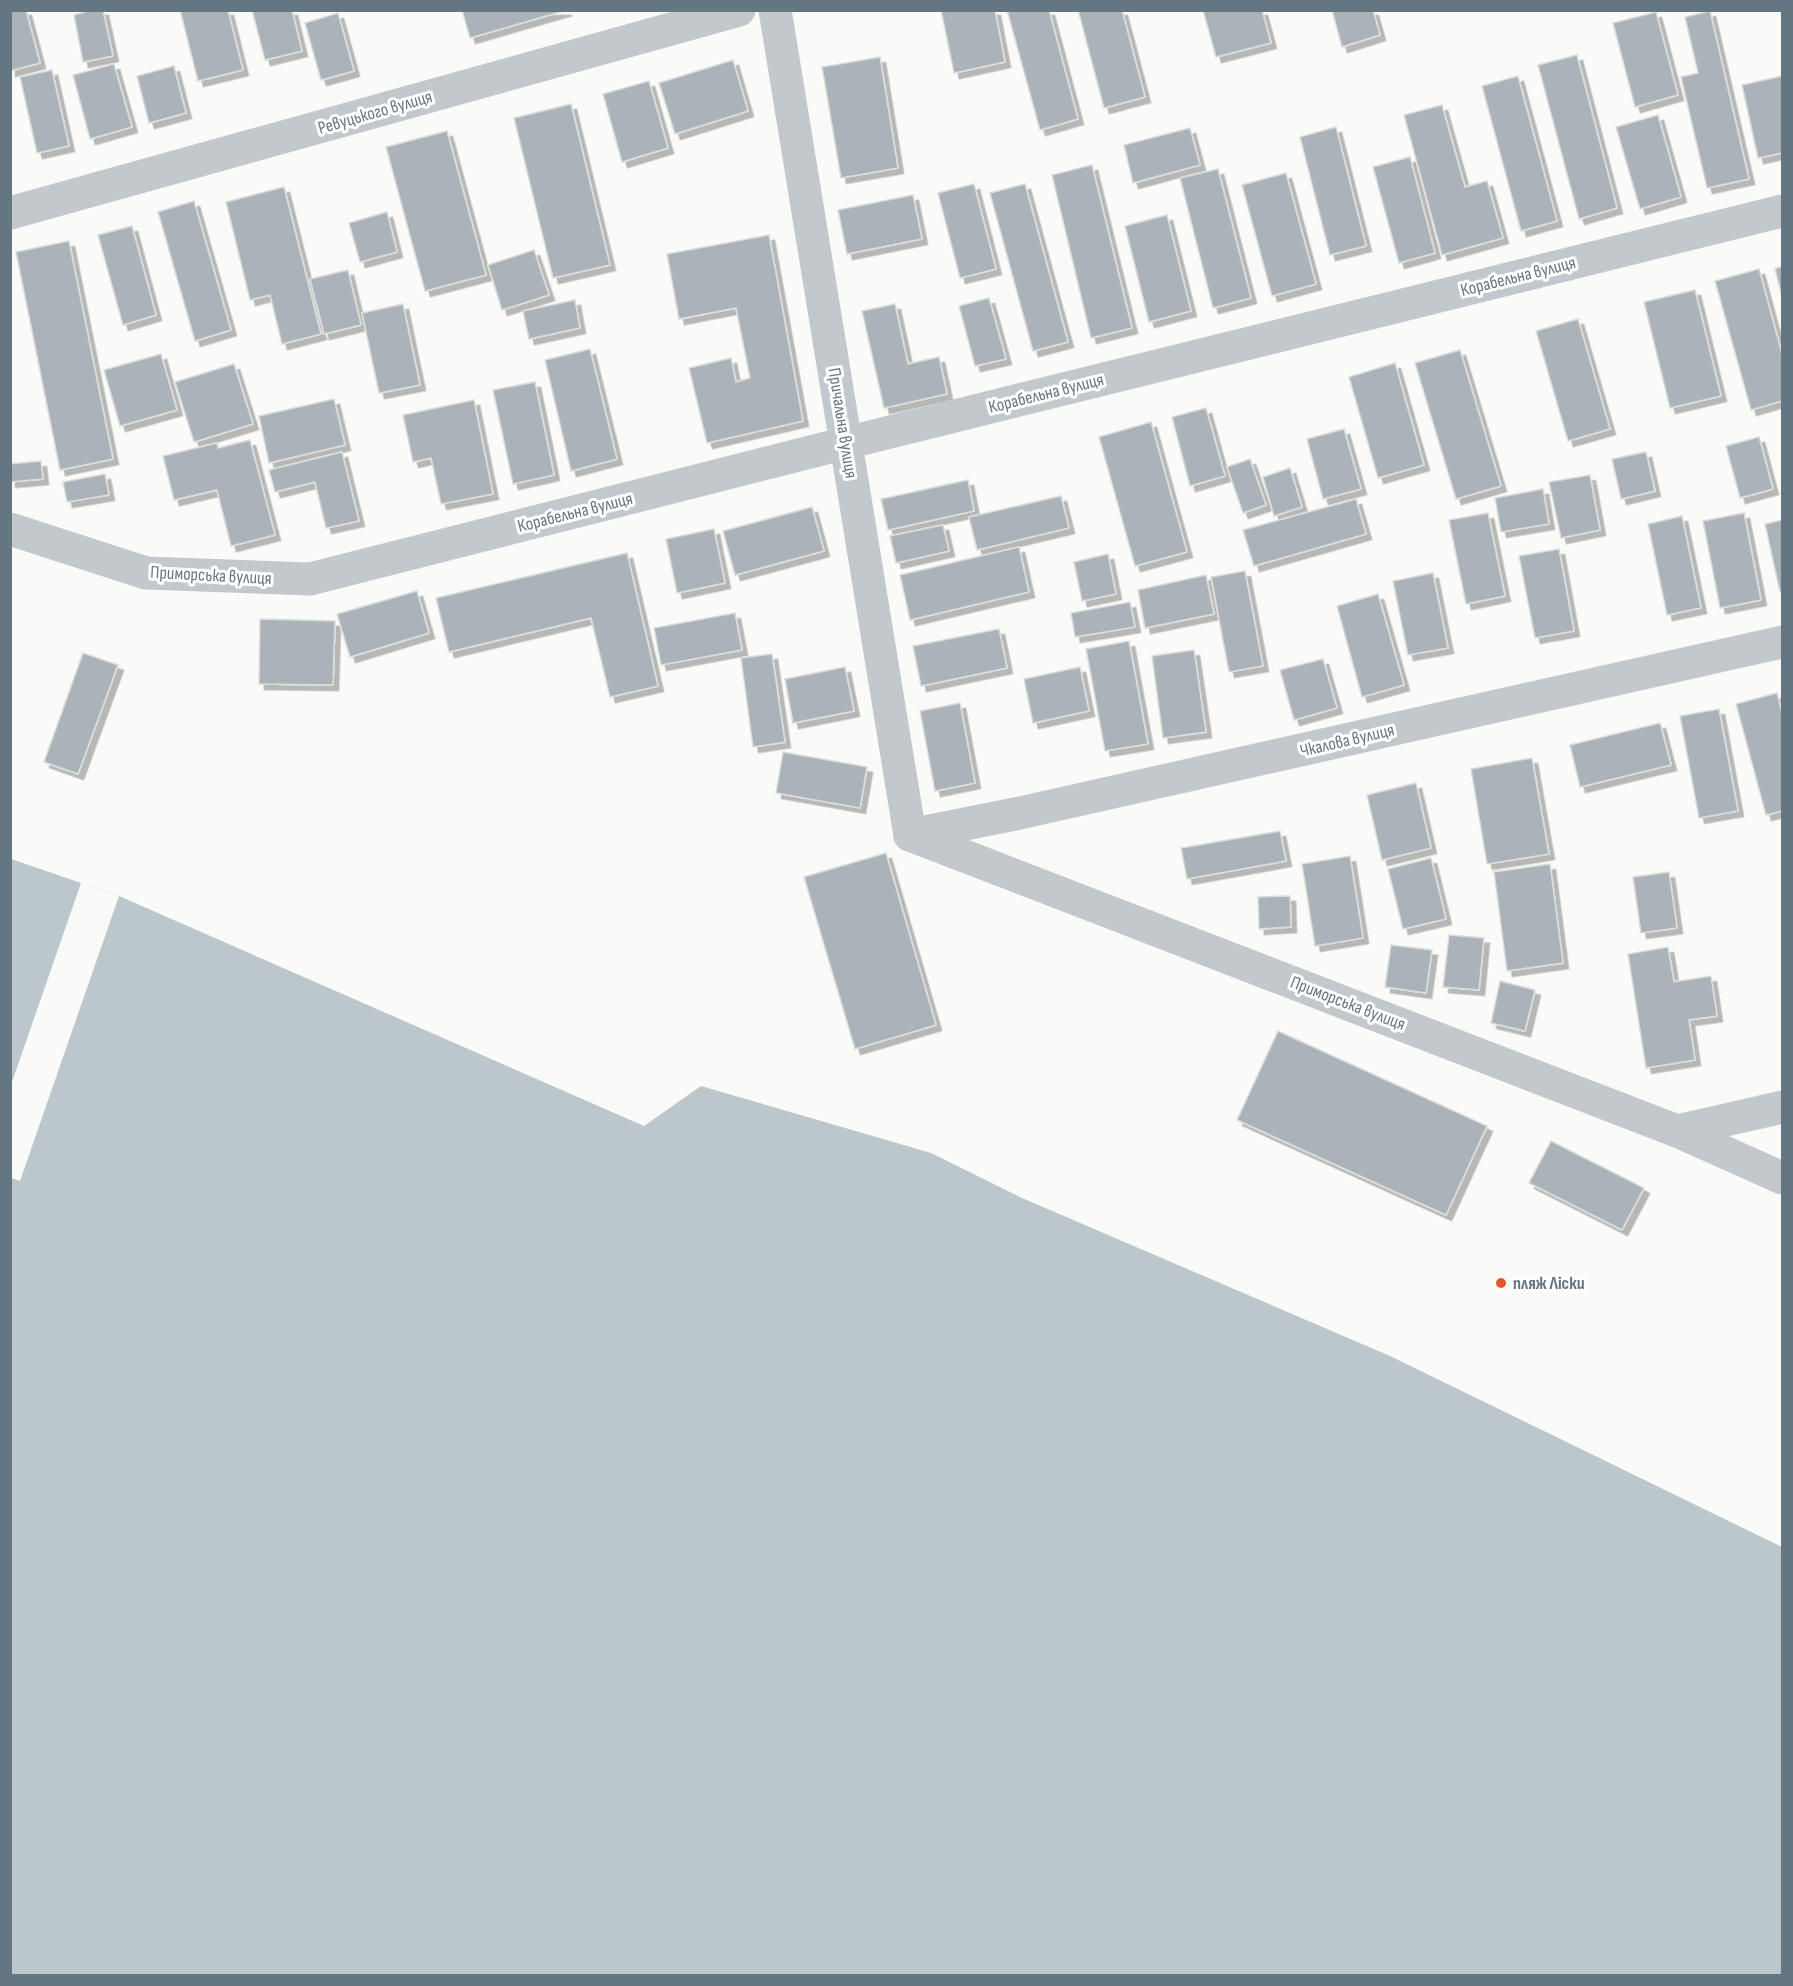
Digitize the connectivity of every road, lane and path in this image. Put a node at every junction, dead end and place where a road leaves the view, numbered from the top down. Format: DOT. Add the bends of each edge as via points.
graph roads {
  1 [pos="740,10"];
  2 [pos="776,10"];
  3 [pos="1782,211"];
  4 [pos="10,213"];
  5 [pos="846,442"];
  6 [pos="10,529"];
  7 [pos="310,579"];
  8 [pos="1782,642"];
  9 [pos="910,835"];
  10 [pos="1782,1107"];
  11 [pos="1677,1131"];
  12 [pos="1782,1178"];
  1 -- 4 [label="street, Ревуцького вулиця"];
  2 -- 5 [label="street, Причальна вулиця"];
  3 -- 5 [label="street, Корабельна вулиця"];
  5 -- 7 [label="street, Корабельна вулиця"];
  5 -- 9 [label="street, Причальна вулиця"];
  6 -- 7 [label="street, Приморська вулиця" via="146,573"];
  8 -- 9 [label="street, Чкалова вулиця"];
  9 -- 11 [label="street, Приморська вулиця"];
  10 -- 11 [label="street"];
  11 -- 12 [label="street, Приморська вулиця"];
}
